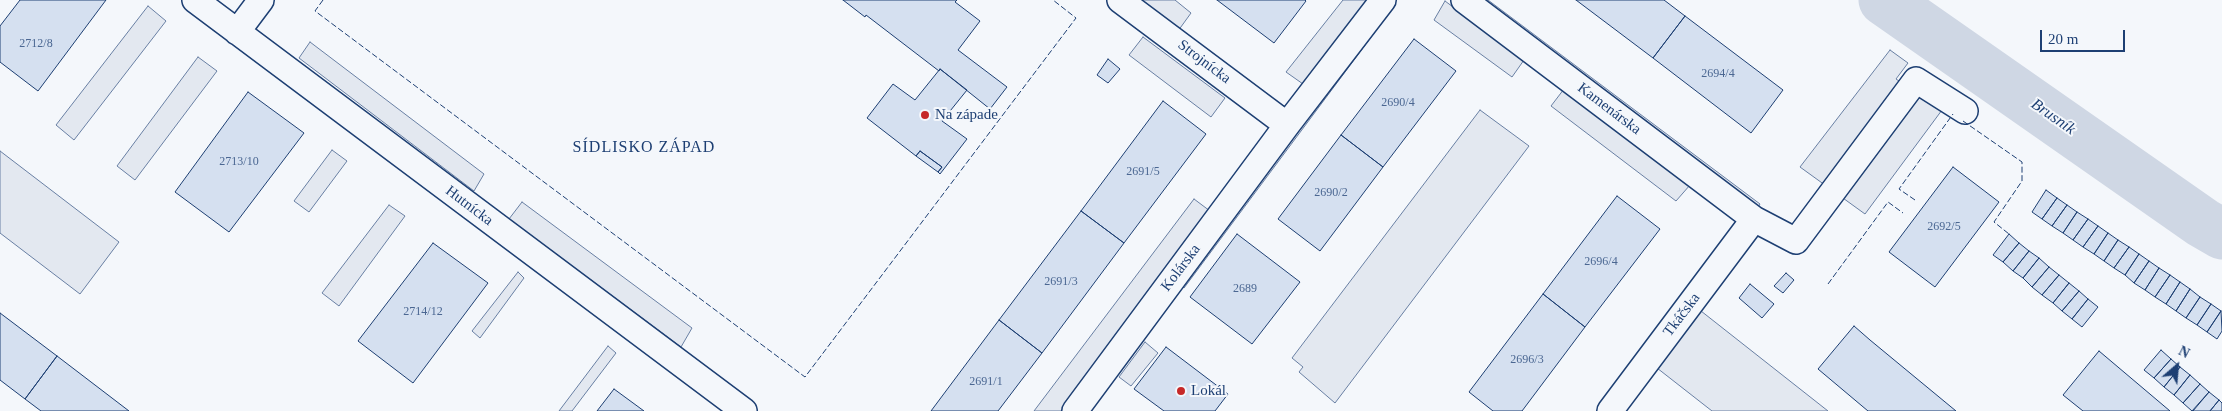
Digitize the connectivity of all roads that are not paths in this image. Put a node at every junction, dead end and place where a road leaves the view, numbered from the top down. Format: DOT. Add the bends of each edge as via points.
graph roads {
  1 [pos="195,0"];
  2 [pos="261,0"];
  3 [pos="1120,0"];
  4 [pos="1383,0"];
  5 [pos="1464,0"];
  6 [pos="237,32"];
  7 [pos="1965,111"];
  8 [pos="1287,125"];
  9 [pos="1754,219"];
  10 [pos="739,410"];
  11 [pos="1075,411"];
  12 [pos="1610,411"];
  1 -- 6 [label="street, Hutnícka"];
  2 -- 6 [label="street"];
  3 -- 8 [label="street, Strojnícka"];
  4 -- 8 [label="street"];
  5 -- 9 [label="street, Kamenárska"];
  6 -- 10 [label="street, Hutnícka"];
  7 -- 9 [label="street, Kamenárska" via="1916,80 1796,241"];
  8 -- 11 [label="street, Kolárska"];
  9 -- 12 [label="street, Tkáčska"];
}
